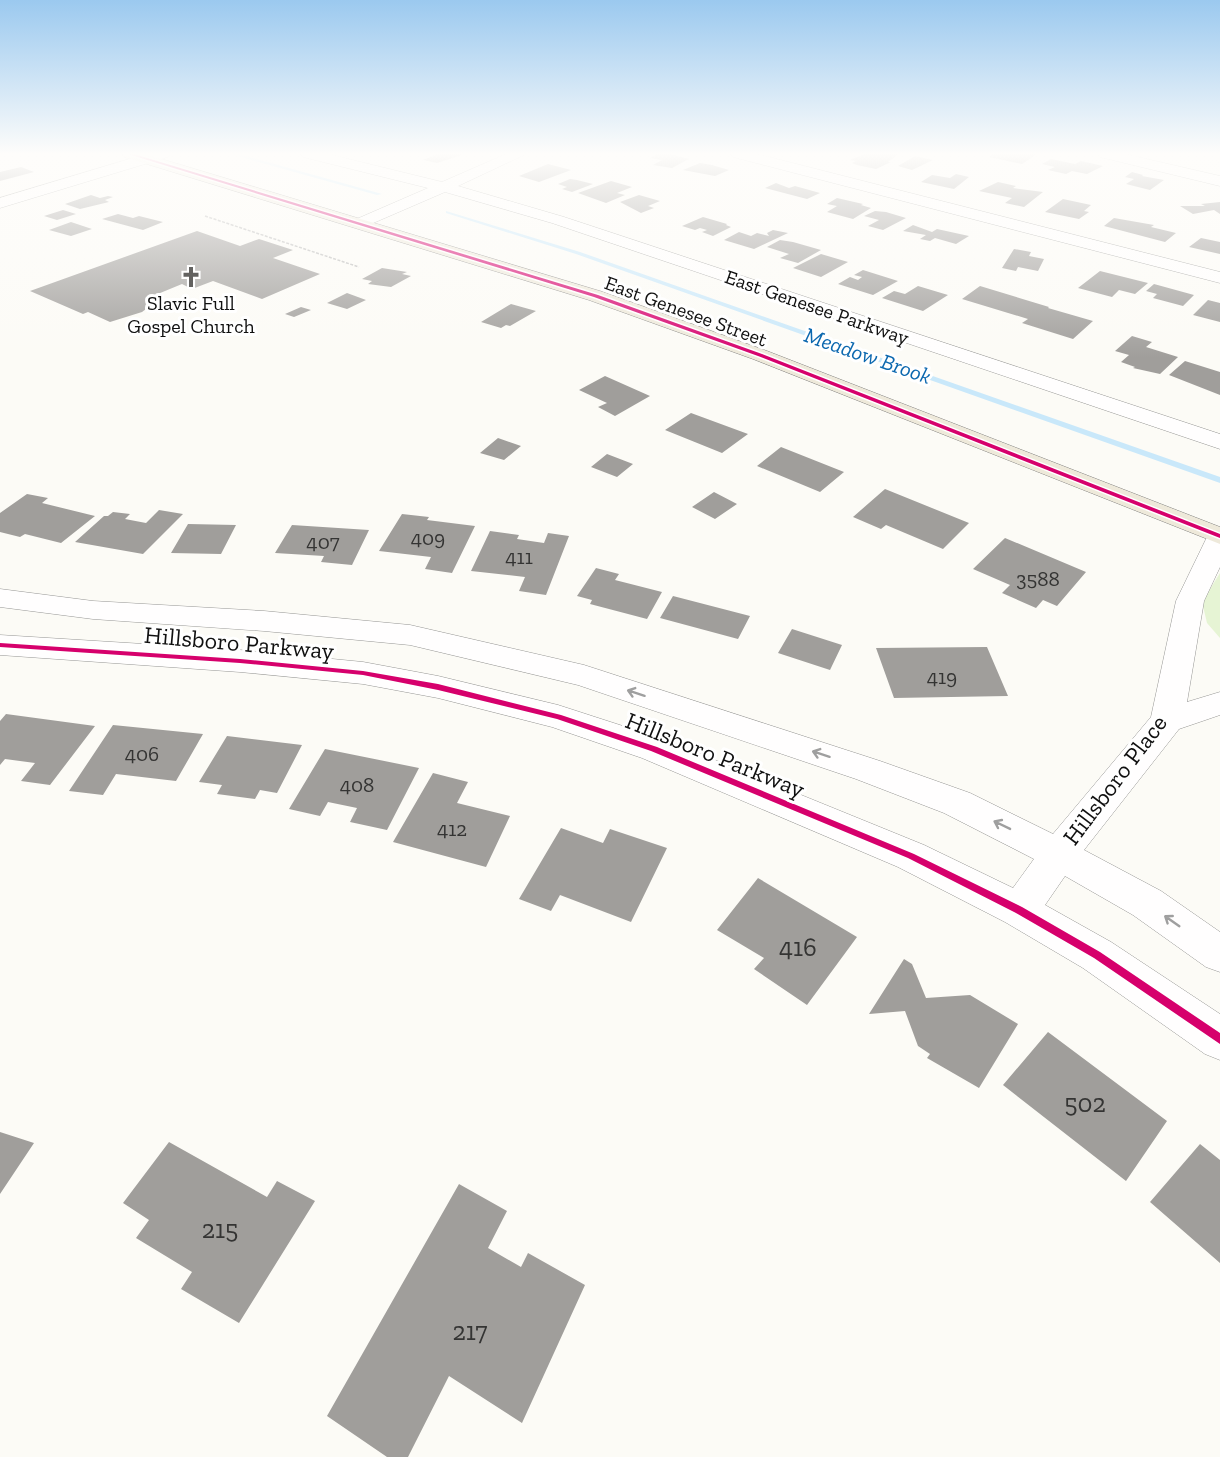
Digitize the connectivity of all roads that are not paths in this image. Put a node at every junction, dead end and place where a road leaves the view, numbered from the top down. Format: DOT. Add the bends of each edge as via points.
graph roads {
  1 [pos="352,222"];
  2 [pos="363,222"];
  3 [pos="564,222"];
  4 [pos="1002,222"];
  5 [pos="358,224"];
  6 [pos="1220,278"];
  7 [pos="1220,442"];
  8 [pos="1220,536"];
  9 [pos="0,598"];
  10 [pos="0,645"];
  11 [pos="1220,703"];
  12 [pos="1167,721"];
  13 [pos="1059,854"];
  14 [pos="1019,910"];
  15 [pos="1220,954"];
  16 [pos="1220,1039"];
  1 -- 5 [label="main road, East Genesee Street"];
  2 -- 5 [label="street"];
  3 -- 7 [label="street, East Genesee Parkway"];
  4 -- 6 [label="street"];
  5 -- 8 [label="main road, East Genesee Street" via="596,296 749,351"];
  8 -- 12 [label="street, Hillsboro Place" via="1190,601"];
  13 -- 9 [label="street, Hillsboro Parkway, one-way" via="957,803 584,675 410,635 93,610"];
  10 -- 14 [label="street, Hillsboro Parkway" via="363,673 558,717 665,753 911,856"];
  11 -- 12 [label="street"];
  12 -- 13 [label="street, Hillsboro Place"];
  13 -- 14 [label="street, Hillsboro Place"];
  15 -- 13 [label="street, Hillsboro Parkway, one-way" via="1147,903"];
  14 -- 16 [label="street, Hillsboro Parkway" via="1097,955"];
}
